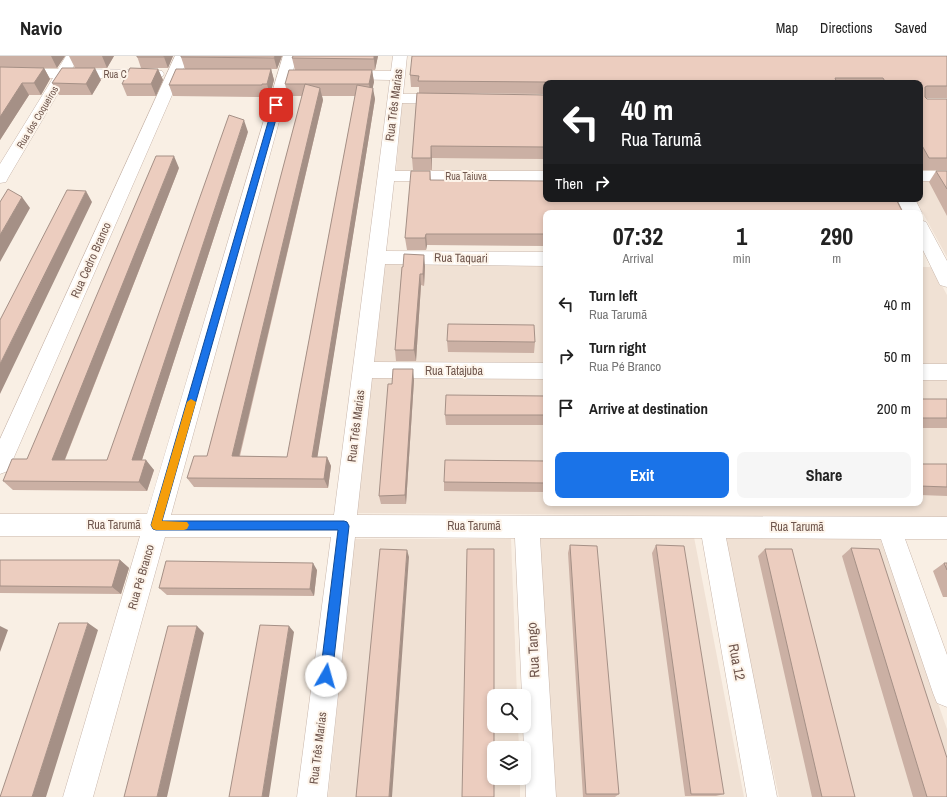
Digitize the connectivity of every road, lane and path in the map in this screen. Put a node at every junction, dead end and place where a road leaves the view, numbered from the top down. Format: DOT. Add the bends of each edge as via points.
graph roads {
  1 [pos="74,56"];
  2 [pos="182,56"];
  3 [pos="399,66"];
  4 [pos="286,70"];
  5 [pos="0,73"];
  6 [pos="64,73"];
  7 [pos="182,74"];
  8 [pos="330,75"];
  9 [pos="395,98"];
  10 [pos="459,99"];
  11 [pos="386,176"];
  12 [pos="543,176"];
  13 [pos="923,176"];
  14 [pos="947,176"];
  15 [pos="0,178"];
  16 [pos="923,231"];
  17 [pos="376,257"];
  18 [pos="543,259"];
  19 [pos="923,266"];
  20 [pos="945,270"];
  21 [pos="362,370"];
  22 [pos="543,371"];
  23 [pos="923,372"];
  24 [pos="947,372"];
  25 [pos="0,464"];
  26 [pos="0,525"];
  27 [pos="156,525"];
  28 [pos="344,526"];
  29 [pos="527,526"];
  30 [pos="712,527"];
  31 [pos="889,528"];
  32 [pos="947,528"];
  33 [pos="947,693"];
  34 [pos="78,797"];
  35 [pos="312,797"];
  36 [pos="541,797"];
  37 [pos="762,797"];
  1 -- 6 [label="street, Rua dos Coqueiros"];
  2 -- 7 [label="street, Rua Cedro Branco"];
  3 -- 8 [label="street"];
  3 -- 9 [label="street, Rua Três Marias"];
  4 -- 27 [label="street, Rua Pé Branco"];
  5 -- 6 [label="street, Rua C"];
  6 -- 7 [label="street, Rua C"];
  6 -- 15 [label="street, Rua dos Coqueiros"];
  7 -- 25 [label="street, Rua Cedro Branco"];
  9 -- 10 [label="street"];
  9 -- 11 [label="street, Rua Três Marias"];
  11 -- 12 [label="street, Rua Taiuva"];
  11 -- 17 [label="street, Rua Três Marias"];
  13 -- 14 [label="street"];
  16 -- 20 [label="street"];
  17 -- 18 [label="street, Rua Taquari"];
  17 -- 21 [label="street, Rua Três Marias"];
  19 -- 20 [label="street"];
  21 -- 22 [label="street, Rua Tatajuba"];
  21 -- 28 [label="street, Rua Três Marias"];
  23 -- 24 [label="street"];
  26 -- 27 [label="street, Rua Tarumã"];
  27 -- 28 [label="street, Rua Tarumã"];
  27 -- 34 [label="street, Rua Pé Branco"];
  28 -- 29 [label="street, Rua Tarumã"];
  28 -- 35 [label="street, Rua Três Marias"];
  29 -- 30 [label="street, Rua Tarumã"];
  29 -- 36 [label="street, Rua Tango"];
  30 -- 31 [label="street, Rua Tarumã"];
  30 -- 37 [label="street, Rua 12"];
  31 -- 32 [label="street, Rua Tarumã"];
  31 -- 33 [label="street"];
}
